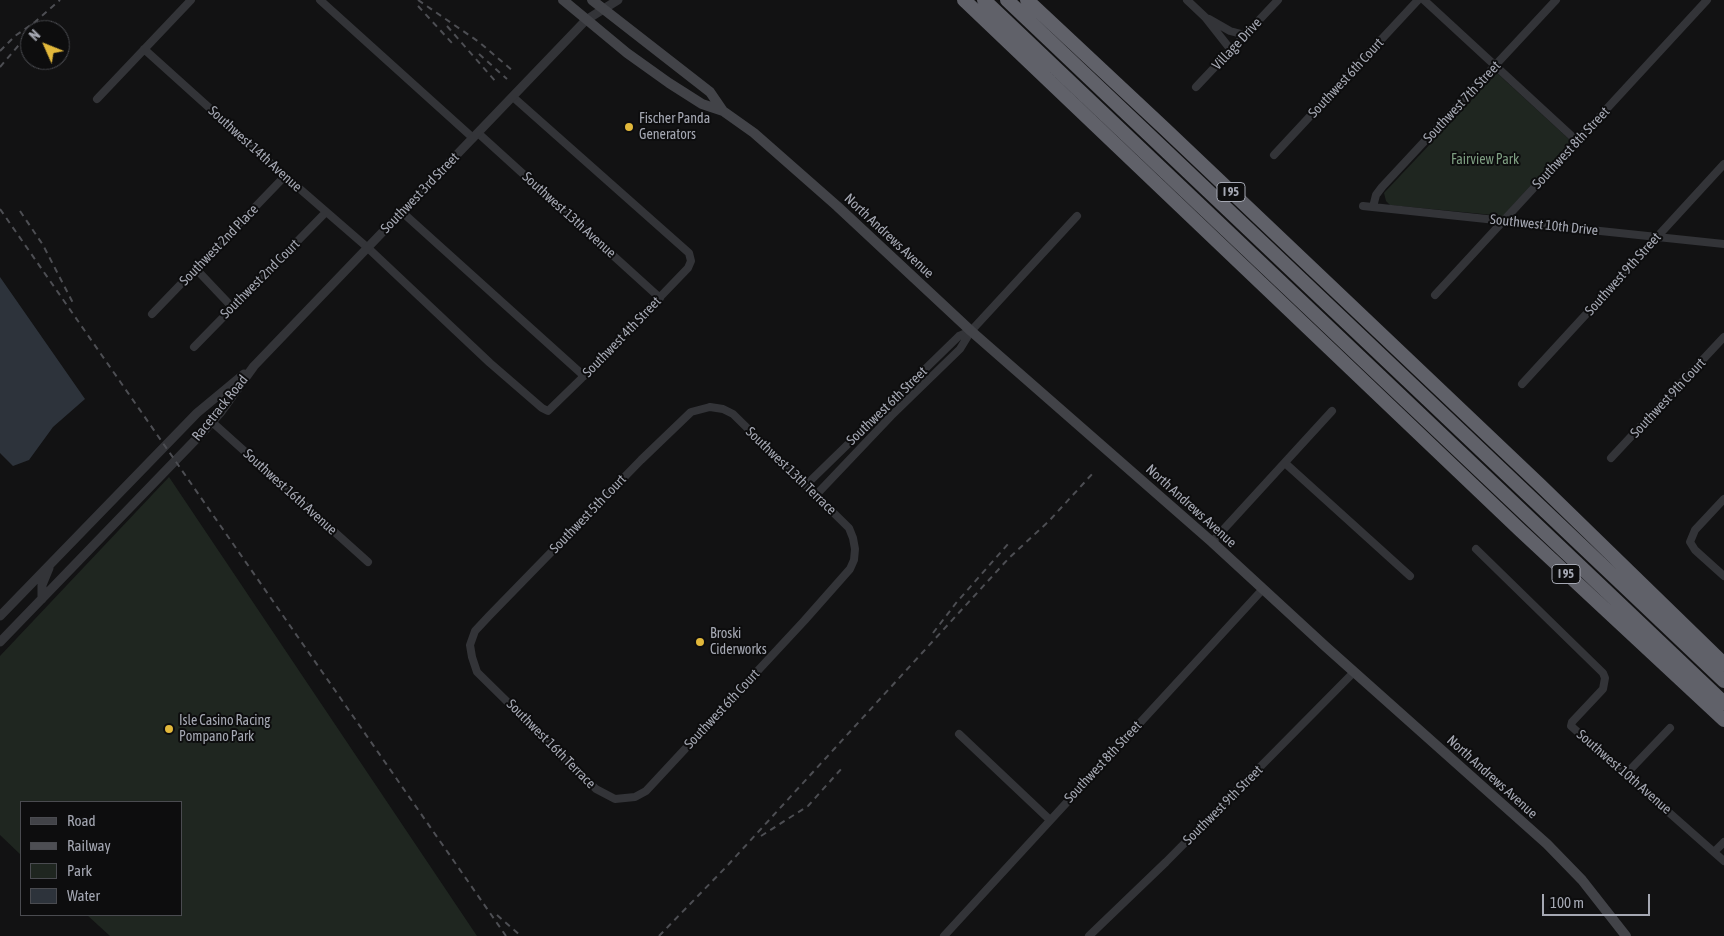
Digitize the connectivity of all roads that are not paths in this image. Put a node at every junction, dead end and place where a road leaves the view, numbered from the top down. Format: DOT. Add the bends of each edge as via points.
graph roads {
  1 [pos="190,0"];
  2 [pos="320,0"];
  3 [pos="563,0"];
  4 [pos="618,0"];
  5 [pos="964,0"];
  6 [pos="984,0"];
  7 [pos="1007,0"];
  8 [pos="1027,0"];
  9 [pos="1187,0"];
  10 [pos="1278,0"];
  11 [pos="1418,0"];
  12 [pos="1424,0"];
  13 [pos="1556,0"];
  14 [pos="1707,0"];
  15 [pos="597,3"];
  16 [pos="1205,17"];
  17 [pos="586,20"];
  18 [pos="1246,35"];
  19 [pos="144,49"];
  20 [pos="1231,50"];
  21 [pos="1495,66"];
  22 [pos="1196,87"];
  23 [pos="513,97"];
  24 [pos="97,99"];
  25 [pos="724,111"];
  26 [pos="476,136"];
  27 [pos="1577,141"];
  28 [pos="1274,155"];
  29 [pos="1149,156"];
  30 [pos="1724,164"];
  31 [pos="285,176"];
  32 [pos="1364,206"];
  33 [pos="1373,207"];
  34 [pos="326,212"];
  35 [pos="402,212"];
  36 [pos="1077,216"];
  37 [pos="1504,221"];
  38 [pos="1657,237"];
  39 [pos="1220,244"];
  40 [pos="1724,244"];
  41 [pos="368,248"];
  42 [pos="196,269"];
  43 [pos="1435,295"];
  44 [pos="660,298"];
  45 [pos="232,307"];
  46 [pos="152,314"];
  47 [pos="1354,329"];
  48 [pos="971,331"];
  49 [pos="1724,337"];
  50 [pos="194,347"];
  51 [pos="254,366"];
  52 [pos="584,376"];
  53 [pos="1522,384"];
  54 [pos="1434,385"];
  55 [pos="1332,411"];
  56 [pos="733,414"];
  57 [pos="212,422"];
  58 [pos="1611,458"];
  59 [pos="1285,463"];
  60 [pos="806,485"];
  61 [pos="816,494"];
  62 [pos="1724,499"];
  63 [pos="849,528"];
  64 [pos="1212,542"];
  65 [pos="1476,549"];
  66 [pos="368,562"];
  67 [pos="51,563"];
  68 [pos="1410,576"];
  69 [pos="1724,576"];
  70 [pos="1263,589"];
  71 [pos="42,599"];
  72 [pos="0,616"];
  73 [pos="0,642"];
  74 [pos="472,657"];
  75 [pos="1724,664"];
  76 [pos="1354,672"];
  77 [pos="1724,681"];
  78 [pos="1724,703"];
  79 [pos="1724,720"];
  80 [pos="1670,728"];
  81 [pos="959,734"];
  82 [pos="1626,774"];
  83 [pos="646,792"];
  84 [pos="1050,820"];
  85 [pos="1724,842"];
  86 [pos="1714,852"];
  87 [pos="1724,861"];
  88 [pos="944,936"];
  89 [pos="1089,936"];
  90 [pos="1626,936"];
  1 -- 19 [label="street"];
  2 -- 26 [label="street, Southwest 13th Avenue"];
  3 -- 17 [label="main road, North Andrews Avenue"];
  4 -- 15 [label="street, Southwest 3rd Street"];
  5 -- 39 [label="highway, I 95"];
  6 -- 29 [label="highway"];
  7 -- 47 [label="highway"];
  8 -- 54 [label="highway, I 95"];
  9 -- 16 [label="street"];
  10 -- 18 [label="street, Village Drive"];
  11 -- 28 [label="street, Southwest 6th Court"];
  12 -- 21 [label="street"];
  13 -- 21 [label="street, Southwest 7th Street"];
  14 -- 27 [label="street, Southwest 8th Street"];
  15 -- 17 [label="street, Southwest 3rd Street"];
  15 -- 25 [label="main road, North Andrews Avenue" via="710,92"];
  16 -- 18 [label="street" via="1230,31"];
  16 -- 20 [label="street"];
  17 -- 23 [label="street, Southwest 3rd Street"];
  17 -- 25 [label="main road, North Andrews Avenue" via="675,87 702,104"];
  18 -- 20 [label="street, Village Drive"];
  19 -- 24 [label="street"];
  19 -- 31 [label="street, Southwest 14th Avenue"];
  20 -- 22 [label="street, Village Drive"];
  21 -- 27 [label="street"];
  21 -- 33 [label="street, Southwest 7th Street" via="1382,188"];
  23 -- 26 [label="street, Southwest 3rd Street"];
  23 -- 44 [label="street, Southwest 4th Street" via="689,253 691,261 688,268"];
  25 -- 48 [label="main road, North Andrews Avenue" via="788,163"];
  26 -- 35 [label="street, Southwest 3rd Street"];
  26 -- 44 [label="street, Southwest 13th Avenue"];
  27 -- 37 [label="street, Southwest 8th Street"];
  29 -- 39 [label="highway"];
  29 -- 78 [label="highway"];
  30 -- 38 [label="street, Southwest 9th Street"];
  31 -- 34 [label="street, Southwest 14th Avenue"];
  31 -- 42 [label="street, Southwest 2nd Place"];
  32 -- 33 [label="street, Southwest 10th Drive"];
  33 -- 37 [label="street, Southwest 10th Drive"];
  34 -- 41 [label="street, Southwest 14th Avenue"];
  34 -- 45 [label="street, Southwest 2nd Court"];
  35 -- 41 [label="street, Southwest 3rd Street"];
  35 -- 52 [label="street"];
  36 -- 48 [label="street, Southwest 6th Street"];
  37 -- 38 [label="street, Southwest 10th Drive"];
  37 -- 43 [label="street, Southwest 8th Street"];
  38 -- 40 [label="street, Southwest 10th Drive"];
  38 -- 53 [label="street, Southwest 9th Street"];
  39 -- 79 [label="highway, I 95"];
  41 -- 51 [label="street, Southwest 3rd Street"];
  41 -- 52 [label="street, Southwest 4th Street" via="542,408 548,411"];
  42 -- 45 [label="street"];
  42 -- 46 [label="street, Southwest 2nd Place"];
  44 -- 52 [label="street, Southwest 4th Street"];
  45 -- 50 [label="street, Southwest 2nd Court"];
  47 -- 54 [label="highway"];
  47 -- 77 [label="highway"];
  48 -- 60 [label="street, Southwest 6th Street" via="959,336"];
  48 -- 61 [label="street, Southwest 6th Street" via="960,349"];
  48 -- 64 [label="main road, North Andrews Avenue"];
  49 -- 58 [label="street, Southwest 9th Court"];
  51 -- 57 [label="street, Racetrack Road"];
  51 -- 67 [label="street, Racetrack Road" via="197,412"];
  54 -- 75 [label="highway, I 95"];
  55 -- 59 [label="street"];
  56 -- 60 [label="street, Southwest 13th Terrace"];
  56 -- 74 [label="street, Southwest 5th Court" via="710,407 690,412 475,631 470,645"];
  57 -- 66 [label="street, Southwest 16th Avenue"];
  57 -- 71 [label="street, Racetrack Road"];
  59 -- 64 [label="street"];
  59 -- 68 [label="street"];
  60 -- 61 [label="street, Southwest 13th Terrace"];
  61 -- 63 [label="street, Southwest 13th Terrace"];
  62 -- 69 [label="street" via="1697,527 1690,542"];
  63 -- 83 [label="street, Southwest 6th Court" via="855,549 850,568"];
  64 -- 70 [label="main road, North Andrews Avenue"];
  65 -- 82 [label="street, Southwest 10th Avenue" via="1602,673 1605,678 1603,688 1571,726"];
  67 -- 71 [label="street" via="42,585"];
  67 -- 72 [label="street, Racetrack Road"];
  70 -- 76 [label="main road, North Andrews Avenue"];
  70 -- 84 [label="street, Southwest 8th Street"];
  71 -- 73 [label="street, Racetrack Road"];
  74 -- 83 [label="street, Southwest 16th Terrace" via="477,672 596,789 615,800 635,798"];
  76 -- 89 [label="street, Southwest 9th Street"];
  76 -- 90 [label="main road, North Andrews Avenue" via="1547,844 1582,880"];
  80 -- 82 [label="street"];
  81 -- 84 [label="street"];
  82 -- 86 [label="street, Southwest 10th Avenue"];
  84 -- 88 [label="street, Southwest 8th Street"];
  85 -- 86 [label="street"];
  86 -- 87 [label="street, Southwest 10th Avenue"];
}
